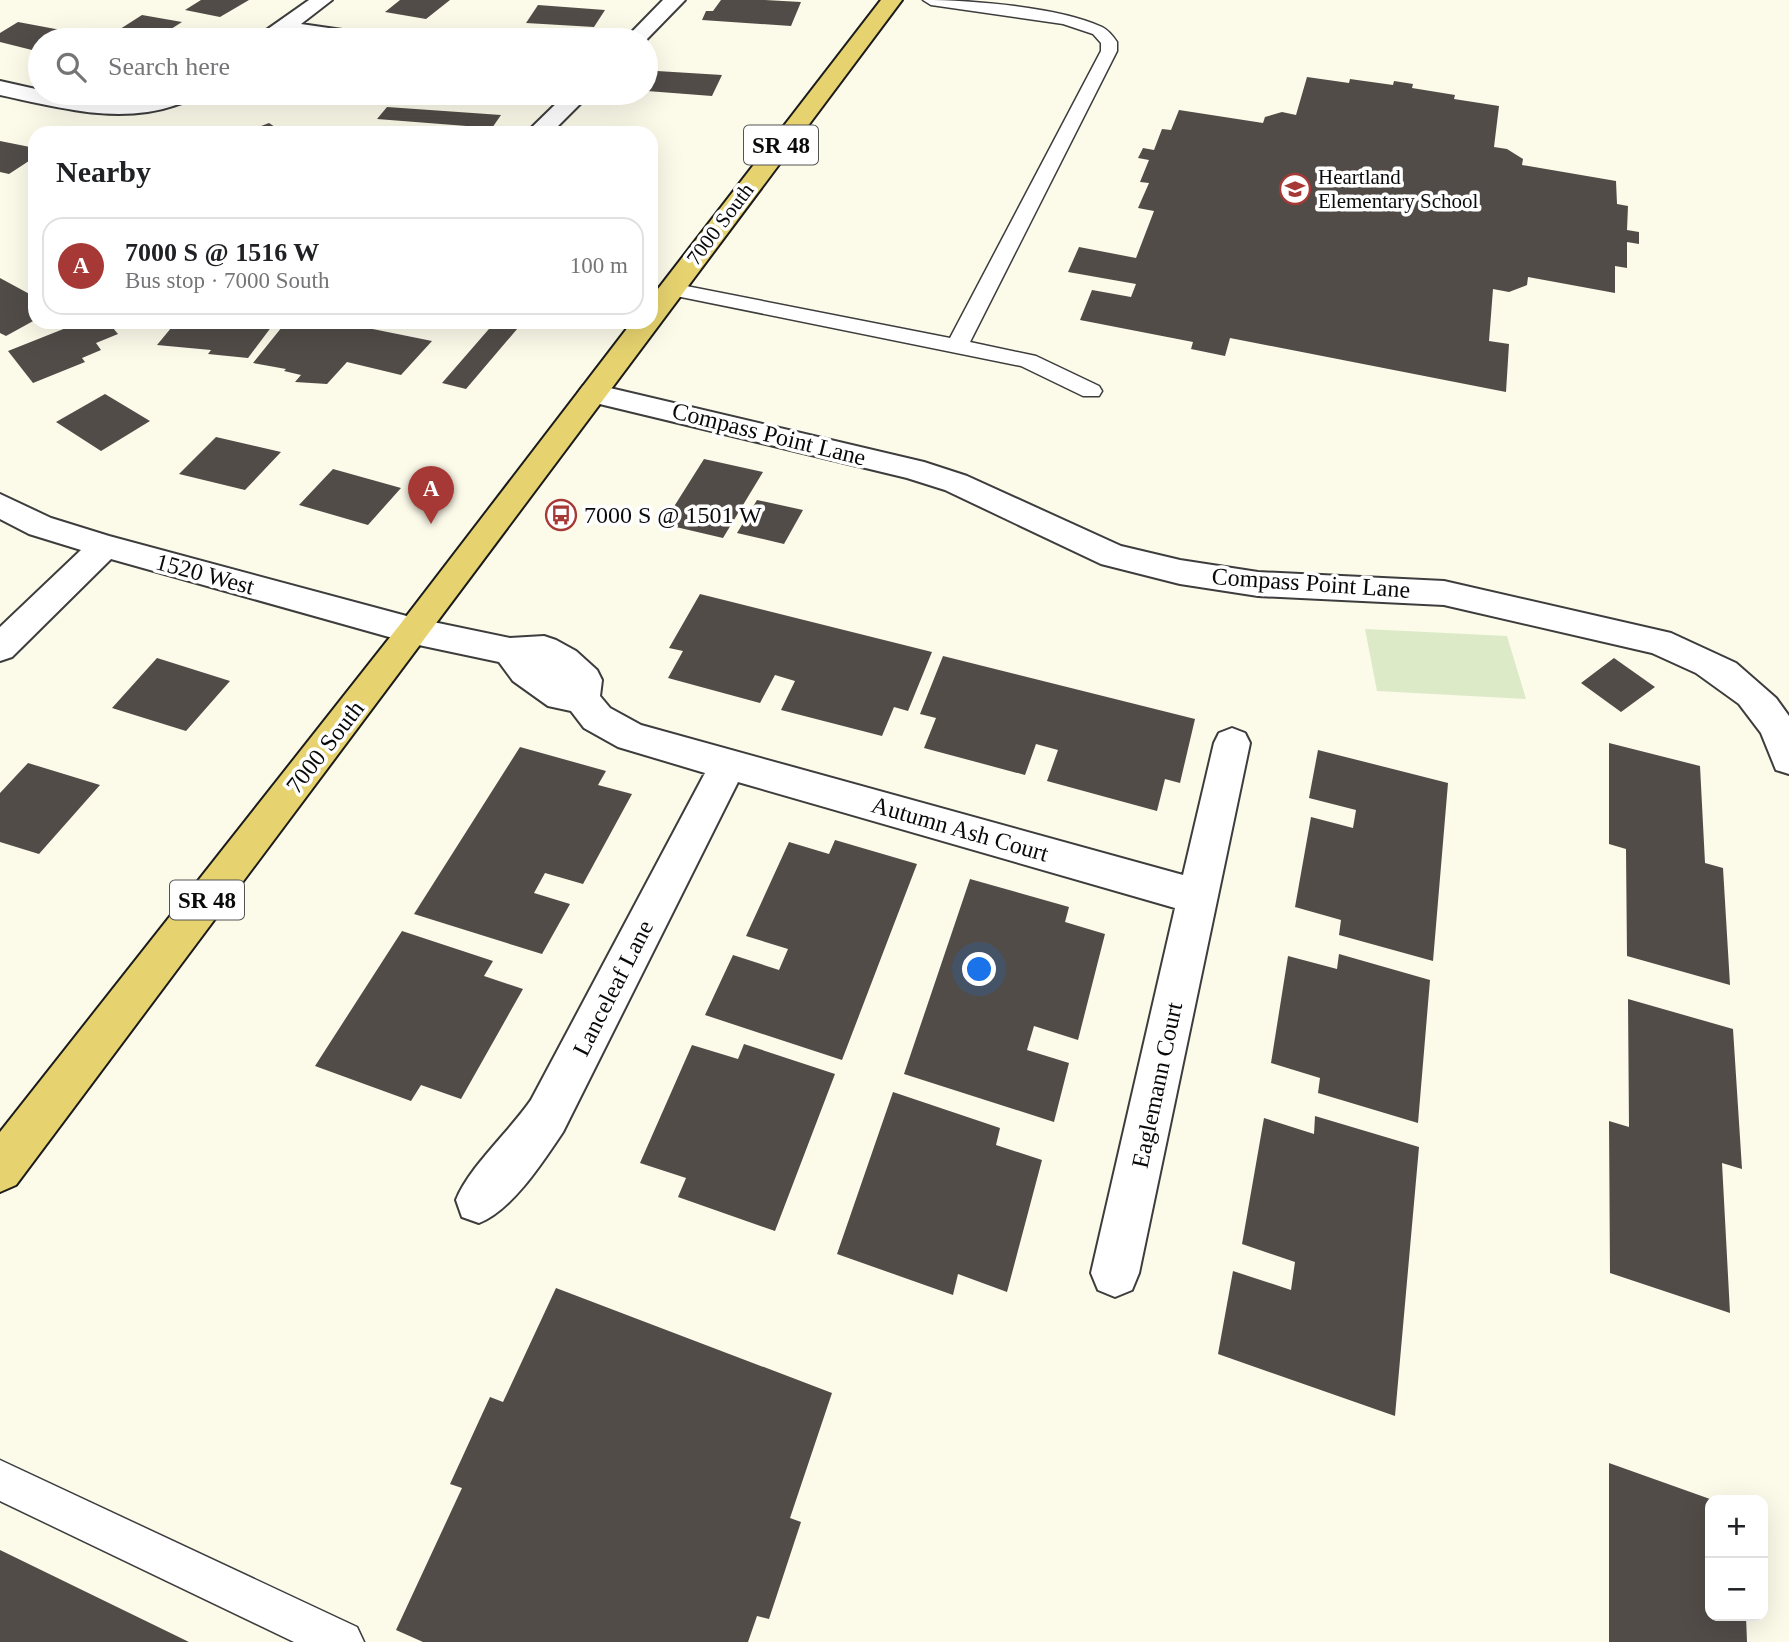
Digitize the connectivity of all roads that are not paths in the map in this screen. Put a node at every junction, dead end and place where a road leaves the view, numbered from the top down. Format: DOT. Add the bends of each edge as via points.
graph roads {
  1 [pos="322,0"];
  2 [pos="675,0"];
  3 [pos="892,0"];
  4 [pos="931,0"];
  5 [pos="282,28"];
  6 [pos="646,28"];
  7 [pos="0,88"];
  8 [pos="28,93"];
  9 [pos="92,105"];
  10 [pos="153,105"];
  11 [pos="567,105"];
  12 [pos="545,126"];
  13 [pos="658,304"];
  14 [pos="658,308"];
  15 [pos="640,329"];
  16 [pos="957,346"];
  17 [pos="1091,391"];
  18 [pos="593,393"];
  19 [pos="0,505"];
  20 [pos="105,546"];
  21 [pos="414,631"];
  22 [pos="0,648"];
  23 [pos="1232,743"];
  24 [pos="1789,759"];
  25 [pos="729,764"];
  26 [pos="1198,897"];
  27 [pos="0,1169"];
  28 [pos="479,1200"];
  29 [pos="1115,1273"];
  30 [pos="0,1480"];
  31 [pos="342,1642"];
  1 -- 5 [label="street"];
  2 -- 6 [label="street"];
  3 -- 13 [label="main road, 7000 South / SR 48"];
  4 -- 16 [label="lane" via="1065,20 1099,31 1109,42 1109,51"];
  7 -- 8 [label="street"];
  9 -- 10 [label="street" via="126,109"];
  11 -- 12 [label="street"];
  14 -- 16 [label="lane" via="856,327"];
  15 -- 18 [label="main road, 7000 South / SR 48"];
  16 -- 17 [label="lane" via="1028,361"];
  18 -- 21 [label="main road, 7000 South / SR 48"];
  18 -- 24 [label="street, Compass Point Lane" via="913,469 956,483 1113,556 1180,572 1258,584 1444,593 1659,642 1723,671 1749,691 1774,723"];
  19 -- 20 [label="street, 1520 West" via="40,526"];
  20 -- 21 [label="street, 1520 West"];
  20 -- 22 [label="street"];
  21 -- 25 [label="street, Autumn Ash Court" via="510,651 524,671 561,696 582,699 597,718 631,737"];
  21 -- 27 [label="main road, 7000 South / SR 48"];
  23 -- 26 [label="street"];
  25 -- 26 [label="street, Autumn Ash Court"];
  25 -- 28 [label="street, Lanceleaf Lane" via="547,1116"];
  26 -- 29 [label="street, Eaglemann Court"];
  30 -- 31 [label="lane"];
}
